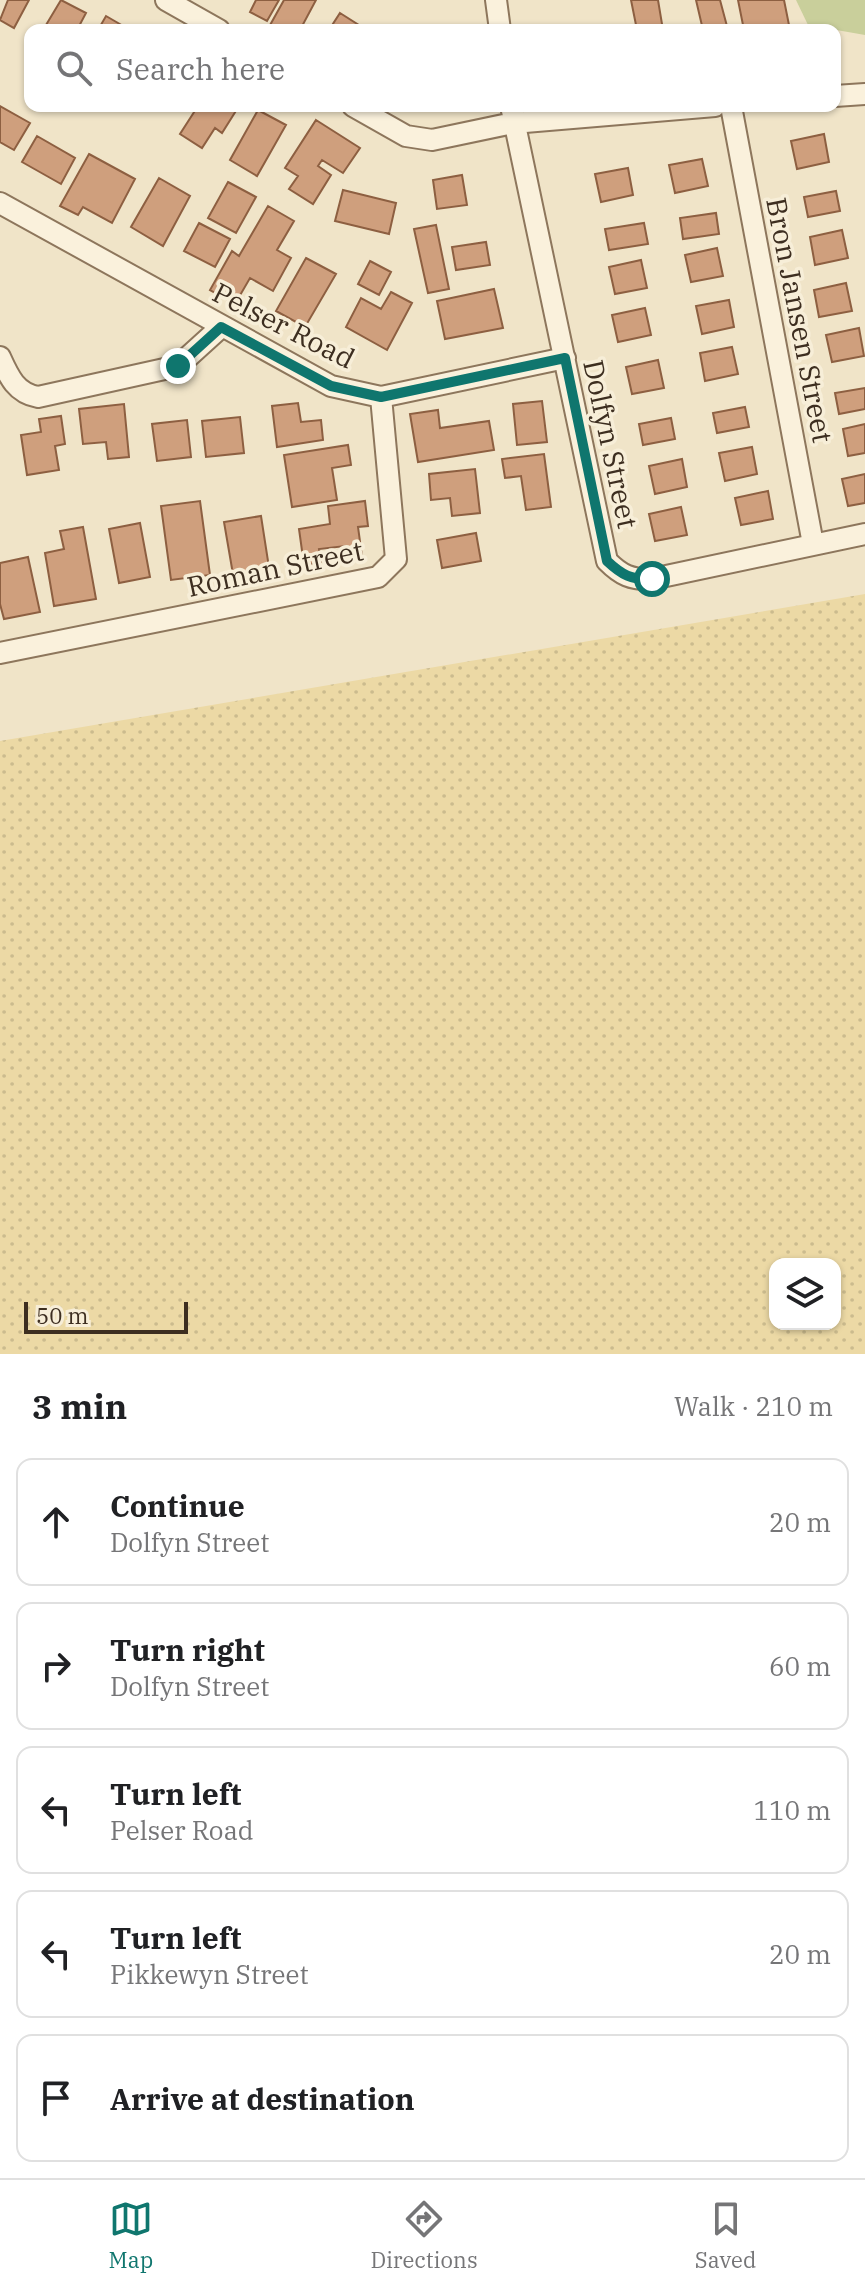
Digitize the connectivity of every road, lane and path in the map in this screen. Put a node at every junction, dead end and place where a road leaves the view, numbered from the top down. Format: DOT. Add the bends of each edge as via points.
graph roads {
  1 [pos="166,0"];
  2 [pos="496,0"];
  3 [pos="208,24"];
  4 [pos="499,24"];
  5 [pos="865,94"];
  6 [pos="841,96"];
  7 [pos="364,112"];
  8 [pos="563,112"];
  9 [pos="732,112"];
  10 [pos="512,114"];
  11 [pos="0,203"];
  12 [pos="221,327"];
  13 [pos="0,357"];
  14 [pos="565,358"];
  15 [pos="381,397"];
  16 [pos="865,534"];
  17 [pos="813,544"];
  18 [pos="0,653"];
  1 -- 3 [label="street"];
  2 -- 4 [label="street"];
  5 -- 6 [label="street"];
  7 -- 10 [label="street" via="406,136 432,140"];
  8 -- 10 [label="street"];
  9 -- 17 [label="street, Bron Jansen Street"];
  10 -- 14 [label="street, Dolfyn Street"];
  11 -- 12 [label="street, Pelser Road"];
  12 -- 13 [label="street" via="178,366 38,397 24,394"];
  12 -- 15 [label="street, Pelser Road" via="331,386"];
  14 -- 15 [label="street, Pelser Road"];
  14 -- 17 [label="street, Dolfyn Street" via="603,546 607,561 621,575 652,579"];
  15 -- 18 [label="street, Roman Street" via="396,559 378,577"];
  16 -- 17 [label="street, Dolfyn Street"];
}
